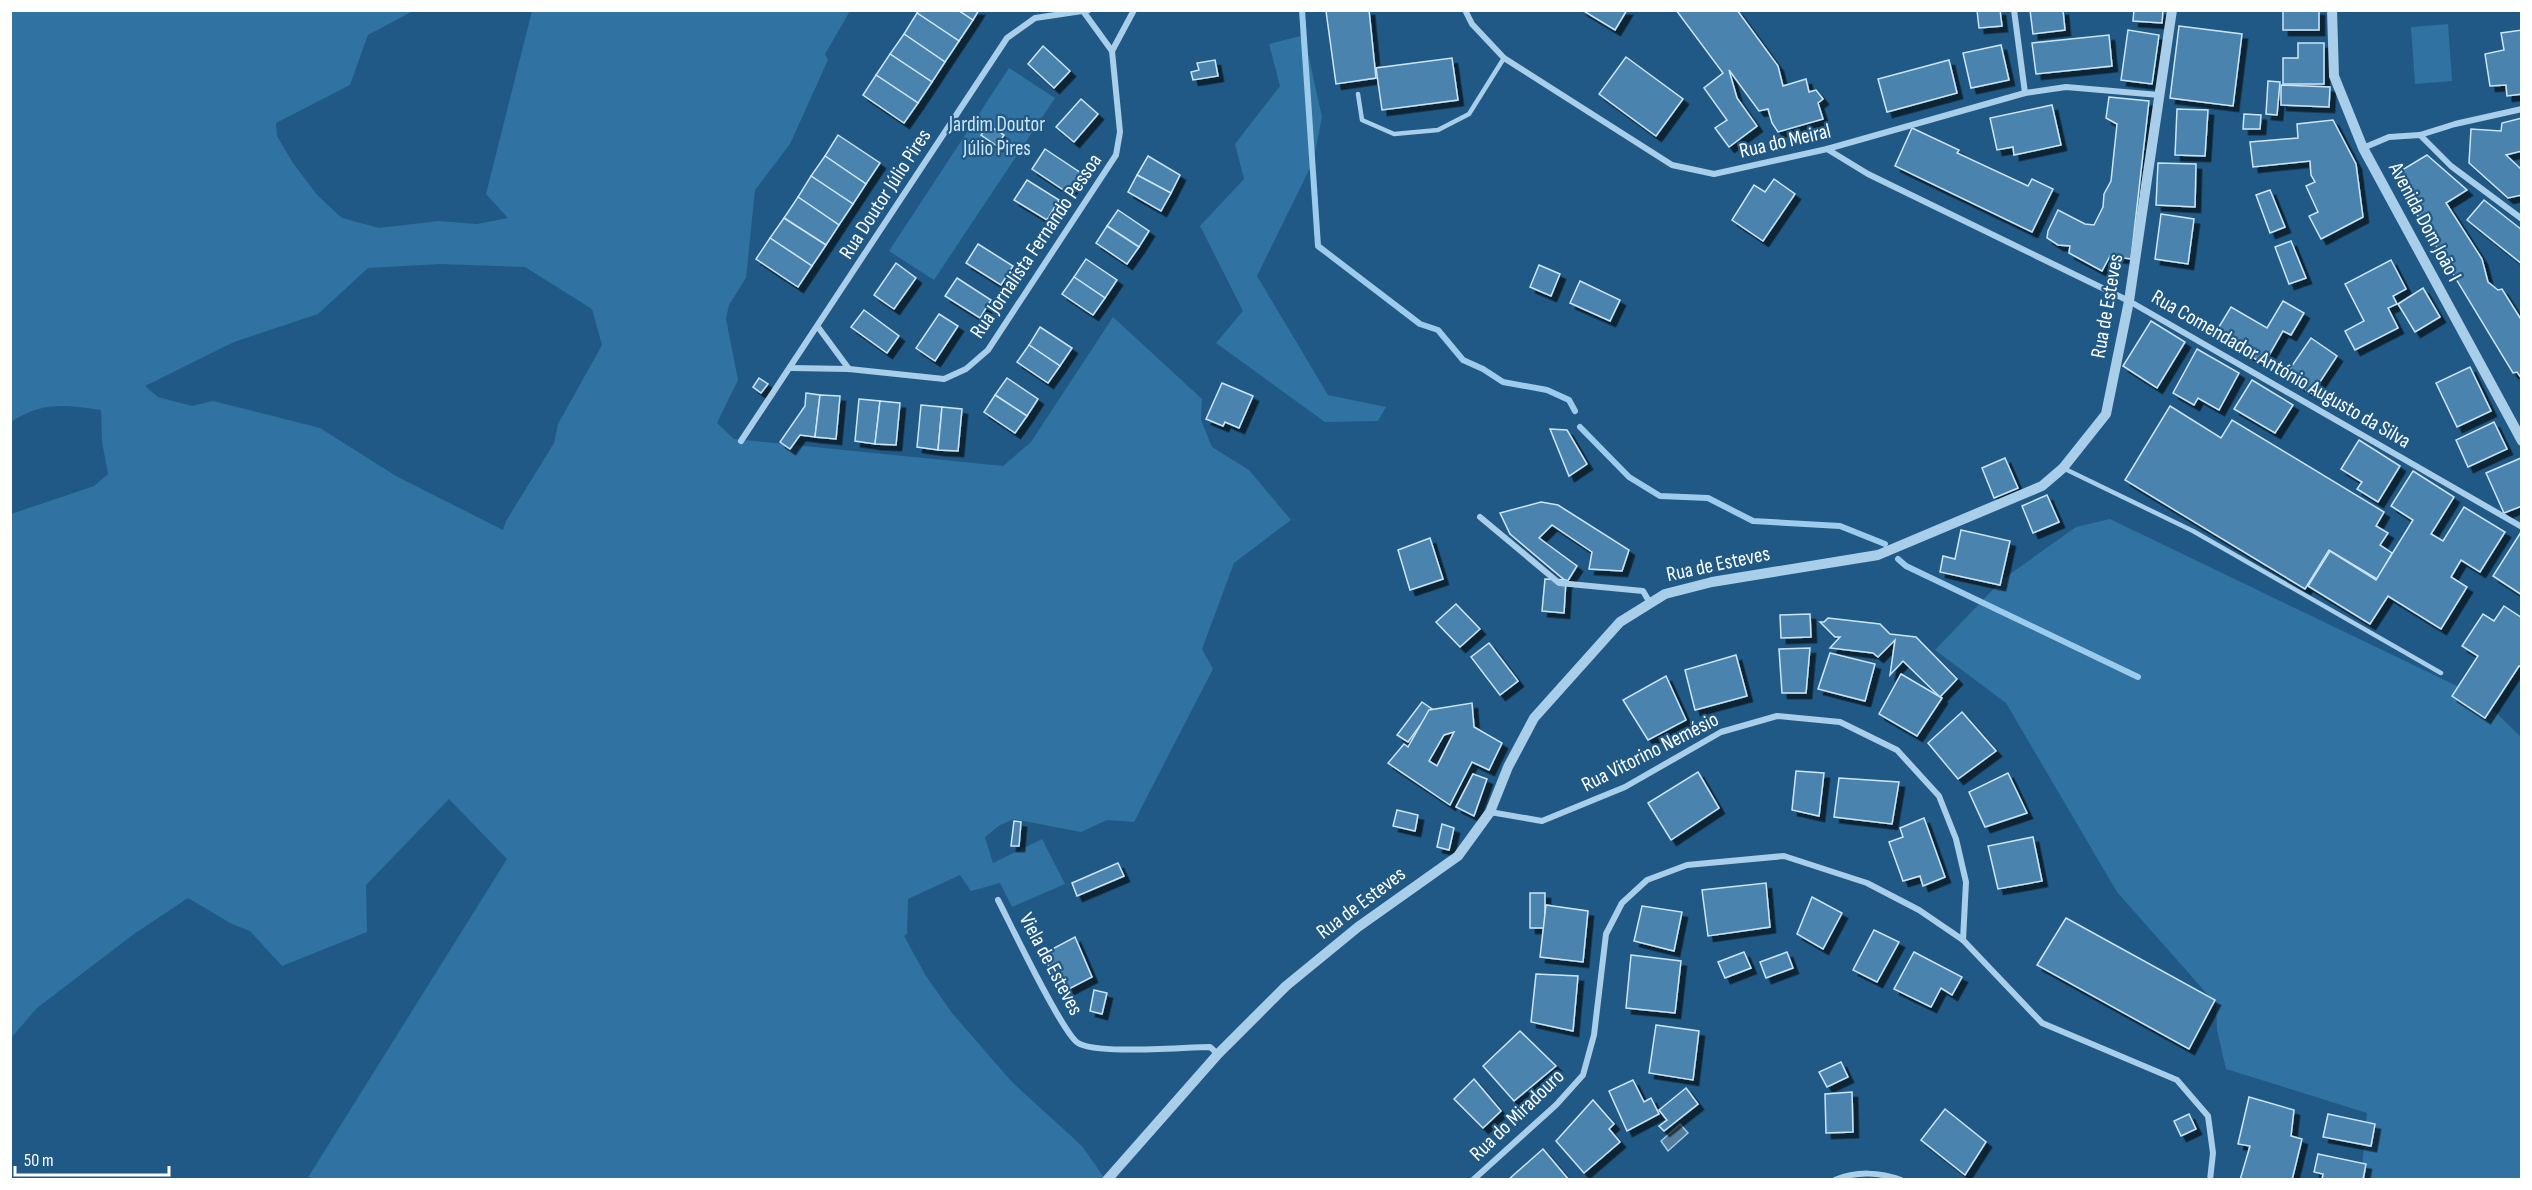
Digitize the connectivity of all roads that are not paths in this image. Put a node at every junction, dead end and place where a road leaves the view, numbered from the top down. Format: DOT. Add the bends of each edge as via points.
graph roads {
  1 [pos="1089,10"];
  2 [pos="1134,10"];
  3 [pos="1466,10"];
  4 [pos="2014,10"];
  5 [pos="2172,10"];
  6 [pos="2332,10"];
  7 [pos="1083,11"];
  8 [pos="1112,51"];
  9 [pos="1504,58"];
  10 [pos="2025,93"];
  11 [pos="1358,94"];
  12 [pos="2159,95"];
  13 [pos="2522,109"];
  14 [pos="2420,135"];
  15 [pos="2363,148"];
  16 [pos="1827,149"];
  17 [pos="2522,219"];
  18 [pos="2129,301"];
  19 [pos="818,327"];
  20 [pos="791,368"];
  21 [pos="849,369"];
  22 [pos="741,441"];
  23 [pos="2522,441"];
  24 [pos="2063,468"];
  25 [pos="1480,518"];
  26 [pos="2522,527"];
  27 [pos="1650,603"];
  28 [pos="2441,673"];
  29 [pos="1491,812"];
  30 [pos="998,900"];
  31 [pos="1963,940"];
  32 [pos="1218,1054"];
  33 [pos="1107,1179"];
  34 [pos="1473,1179"];
  35 [pos="1835,1179"];
  36 [pos="1901,1179"];
  37 [pos="2210,1179"];
  1 -- 7 [label="street, Rua Doutor Júlio Pires"];
  2 -- 8 [label="street"];
  3 -- 9 [label="street, Rua do Meiral" via="1472,24"];
  4 -- 10 [label="street"];
  5 -- 12 [label="street, Rua de Esteves"];
  6 -- 15 [label="street, Avenida Dom João I" via="2334,76"];
  7 -- 8 [label="street"];
  7 -- 19 [label="street, Rua Doutor Júlio Pires" via="1035,18 1007,38"];
  8 -- 21 [label="street, Rua Jornalista Fernando Pessoa" via="1120,132 1116,155 988,350 966,369 944,379"];
  9 -- 11 [label="lane" via="1469,114 1438,130 1394,134 1362,120"];
  9 -- 16 [label="street, Rua do Meiral" via="1672,165 1714,174"];
  10 -- 12 [label="street, Rua do Meiral" via="2066,87"];
  10 -- 16 [label="street, Rua do Meiral"];
  12 -- 18 [label="street, Rua de Esteves"];
  13 -- 14 [label="street"];
  14 -- 15 [label="street" via="2389,137"];
  14 -- 17 [label="street" via="2451,166"];
  15 -- 23 [label="street, Avenida Dom João I"];
  16 -- 18 [label="street, Rua Comendador António Augusto da Silva" via="1868,174"];
  18 -- 24 [label="street, Rua de Esteves" via="2106,414"];
  18 -- 26 [label="street, Rua Comendador António Augusto da Silva"];
  19 -- 20 [label="street, Rua Doutor Júlio Pires"];
  19 -- 21 [label="street"];
  20 -- 21 [label="street, Rua Jornalista Fernando Pessoa"];
  20 -- 22 [label="street, Rua Doutor Júlio Pires"];
  24 -- 27 [label="street, Rua de Esteves" via="2042,486 1878,555 1712,582 1665,594"];
  24 -- 28 [label="lane" via="2193,531"];
  25 -- 27 [label="street" via="1559,584 1643,591"];
  27 -- 29 [label="street, Rua de Esteves" via="1620,622 1534,718 1508,767"];
  29 -- 31 [label="street, Rua Vitorino Nemésio" via="1542,821 1625,788 1721,732 1777,716 1840,722 1898,750 1938,796 1956,839 1966,882"];
  29 -- 32 [label="street, Rua de Esteves" via="1458,856 1358,927 1286,986"];
  30 -- 32 [label="street, Viela de Esteves" via="1063,1024 1077,1043 1098,1048 1210,1047"];
  31 -- 34 [label="street, Rua do Miradouro" via="1919,910 1867,883 1784,856 1687,865 1647,880 1622,903 1606,934 1594,1035 1583,1075 1556,1105"];
  31 -- 37 [label="street" via="2042,1023 2177,1080 2208,1116 2213,1153"];
  32 -- 33 [label="street, Rua de Esteves"];
  35 -- 36 [label="street" via="1885,1173"];
}
